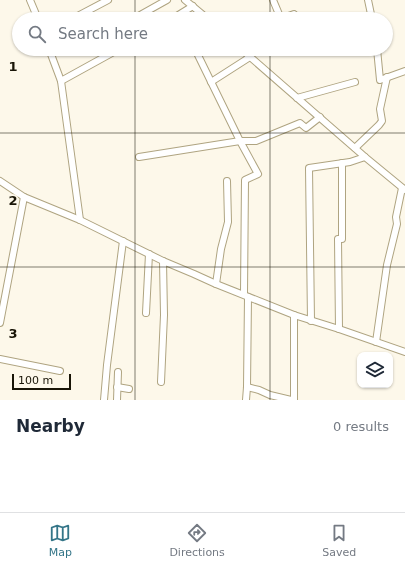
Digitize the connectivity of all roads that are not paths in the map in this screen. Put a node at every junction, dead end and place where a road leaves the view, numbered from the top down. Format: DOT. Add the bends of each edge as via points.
graph roads {
  1 [pos="30,0"];
  2 [pos="108,0"];
  3 [pos="167,0"];
  4 [pos="185,0"];
  5 [pos="273,0"];
  6 [pos="368,0"];
  7 [pos="193,6"];
  8 [pos="35,12"];
  9 [pos="85,12"];
  10 [pos="146,12"];
  11 [pos="185,12"];
  12 [pos="200,12"];
  13 [pos="277,12"];
  14 [pos="371,12"];
  15 [pos="52,56"];
  16 [pos="106,56"];
  17 [pos="198,56"];
  18 [pos="378,56"];
  19 [pos="250,57"];
  20 [pos="405,71"];
  21 [pos="387,78"];
  22 [pos="61,81"];
  23 [pos="211,82"];
  24 [pos="355,82"];
  25 [pos="297,98"];
  26 [pos="320,117"];
  27 [pos="240,141"];
  28 [pos="355,148"];
  29 [pos="365,157"];
  30 [pos="139,158"];
  31 [pos="342,163"];
  32 [pos="0,181"];
  33 [pos="227,181"];
  34 [pos="404,189"];
  35 [pos="24,197"];
  36 [pos="80,220"];
  37 [pos="123,241"];
  38 [pos="149,254"];
  39 [pos="163,261"];
  40 [pos="216,284"];
  41 [pos="246,296"];
  42 [pos="146,313"];
  43 [pos="294,315"];
  44 [pos="311,321"];
  45 [pos="0,323"];
  46 [pos="339,329"];
  47 [pos="376,342"];
  48 [pos="405,352"];
  49 [pos="0,359"];
  50 [pos="60,371"];
  51 [pos="118,372"];
  52 [pos="160,382"];
  53 [pos="117,387"];
  54 [pos="247,387"];
  55 [pos="129,389"];
  56 [pos="104,400"];
  57 [pos="117,400"];
  58 [pos="246,400"];
  59 [pos="293,400"];
  1 -- 8 [label="street"];
  2 -- 9 [label="street"];
  3 -- 10 [label="street"];
  4 -- 7 [label="street"];
  5 -- 13 [label="street"];
  6 -- 14 [label="street"];
  7 -- 11 [label="street"];
  7 -- 12 [label="street"];
  15 -- 22 [label="street"];
  16 -- 22 [label="street"];
  17 -- 23 [label="street"];
  18 -- 21 [label="street" via="380,80"];
  19 -- 23 [label="street"];
  19 -- 25 [label="street"];
  20 -- 21 [label="street"];
  21 -- 28 [label="street" via="380,109 382,121"];
  22 -- 36 [label="street"];
  23 -- 27 [label="street"];
  24 -- 25 [label="street"];
  25 -- 26 [label="street"];
  26 -- 27 [label="street" via="306,128 300,123 256,141"];
  26 -- 28 [label="street"];
  27 -- 30 [label="street"];
  27 -- 41 [label="street" via="258,174 244,180"];
  28 -- 29 [label="street"];
  29 -- 31 [label="street"];
  29 -- 34 [label="street"];
  31 -- 44 [label="street" via="309,168"];
  31 -- 46 [label="street" via="342,239 338,239"];
  32 -- 35 [label="street"];
  33 -- 40 [label="street" via="228,222"];
  34 -- 47 [label="street" via="387,265"];
  35 -- 36 [label="street"];
  35 -- 45 [label="street"];
  36 -- 37 [label="street"];
  37 -- 38 [label="street"];
  37 -- 56 [label="street"];
  38 -- 39 [label="street"];
  38 -- 42 [label="street"];
  39 -- 40 [label="street"];
  39 -- 52 [label="street" via="164,315"];
  40 -- 41 [label="street"];
  41 -- 43 [label="street"];
  41 -- 54 [label="street"];
  43 -- 44 [label="street"];
  43 -- 59 [label="street"];
  44 -- 46 [label="street"];
  46 -- 47 [label="street"];
  47 -- 48 [label="street"];
  49 -- 50 [label="street"];
  51 -- 53 [label="street"];
  53 -- 55 [label="street"];
  53 -- 57 [label="street"];
  54 -- 58 [label="street"];
  54 -- 59 [label="street"];
}
